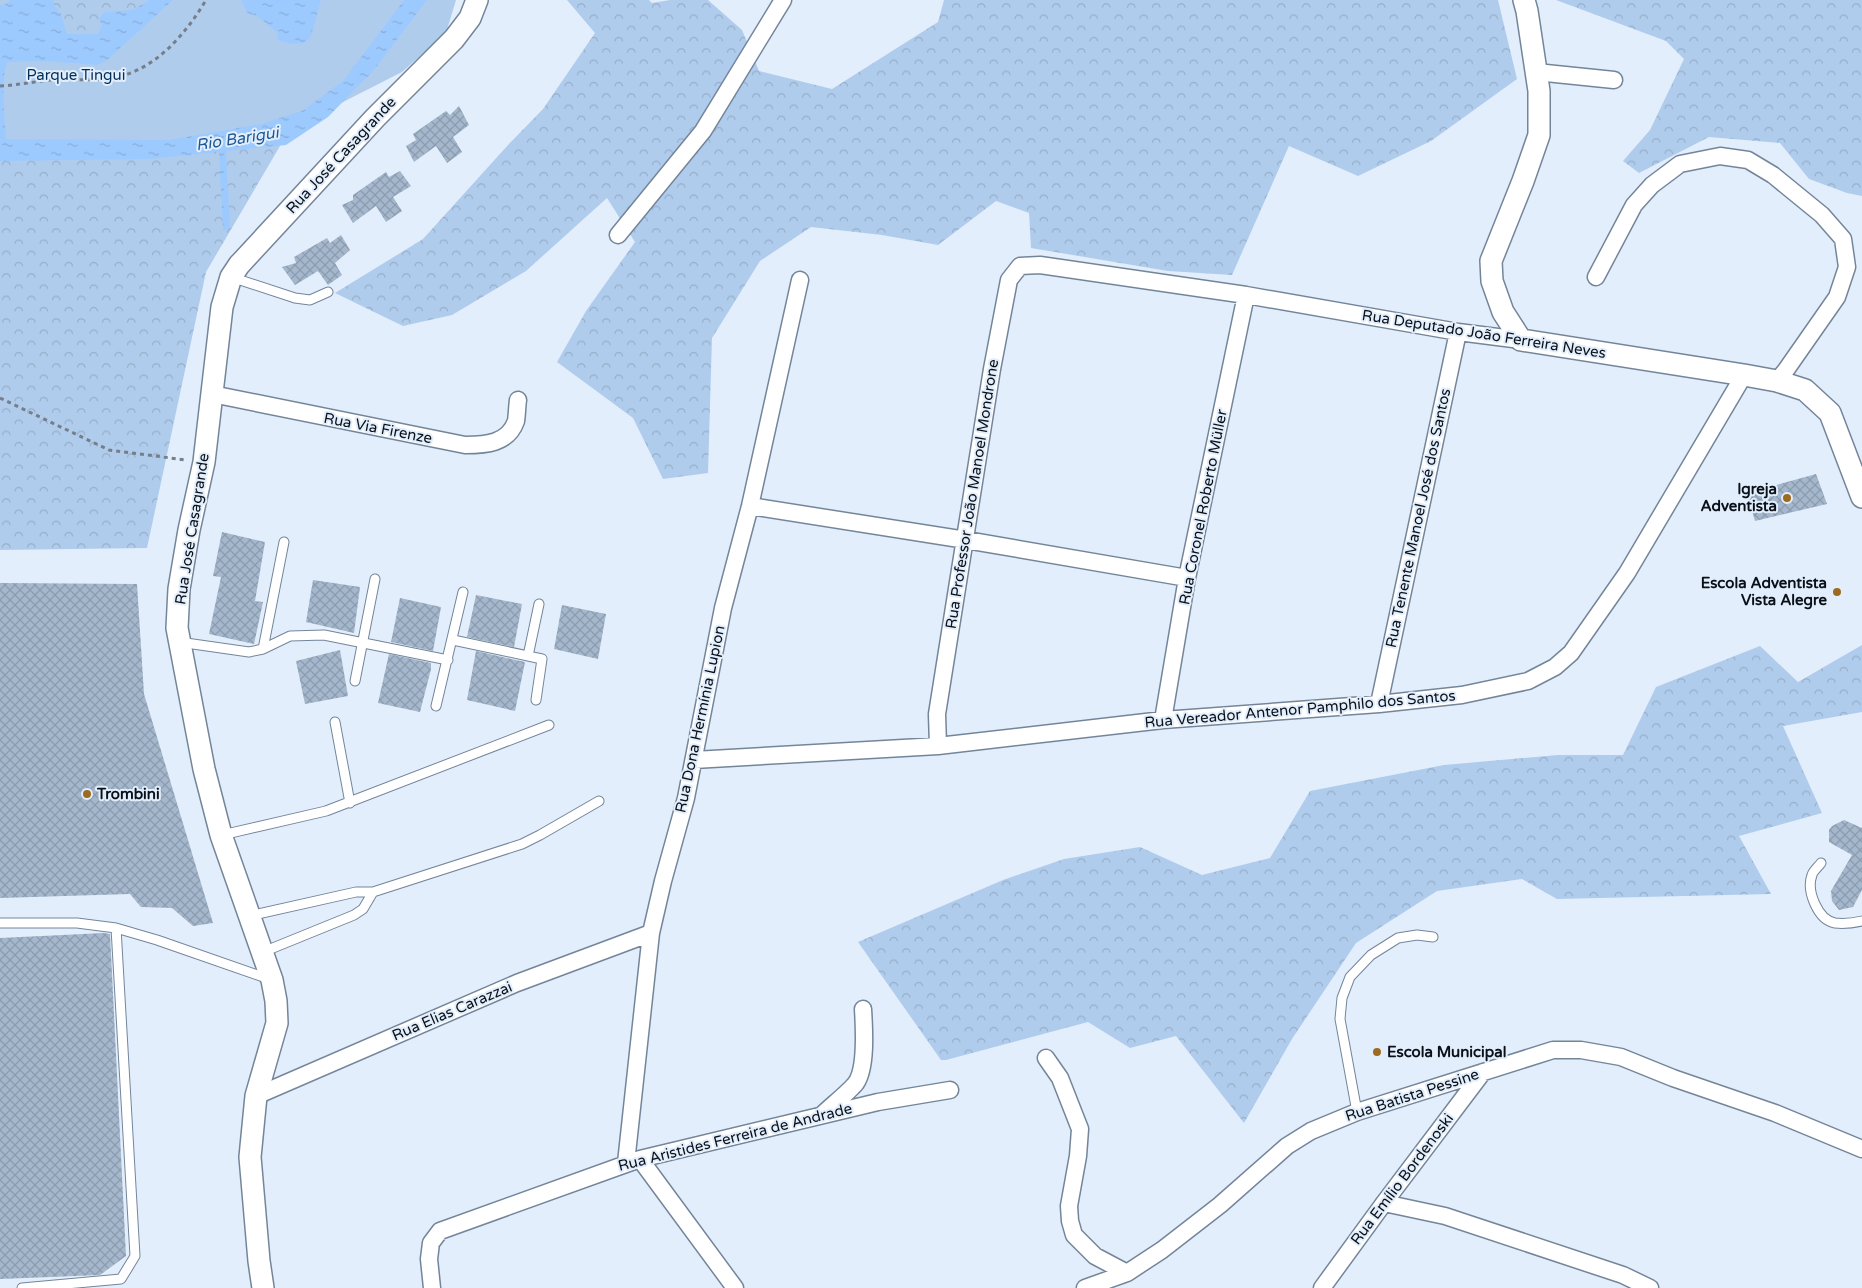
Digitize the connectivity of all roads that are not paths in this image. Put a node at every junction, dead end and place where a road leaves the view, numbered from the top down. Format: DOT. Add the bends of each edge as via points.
graph roads {
  1 [pos="477,0"];
  2 [pos="782,0"];
  3 [pos="1524,0"];
  4 [pos="1536,72"];
  5 [pos="1614,80"];
  6 [pos="618,235"];
  7 [pos="1040,266"];
  8 [pos="232,277"];
  9 [pos="1596,277"];
  10 [pos="800,280"];
  11 [pos="328,292"];
  12 [pos="1246,295"];
  13 [pos="1458,332"];
  14 [pos="1521,340"];
  15 [pos="1744,375"];
  16 [pos="1777,381"];
  17 [pos="212,394"];
  18 [pos="518,400"];
  19 [pos="1862,497"];
  20 [pos="750,506"];
  21 [pos="966,540"];
  22 [pos="284,542"];
  23 [pos="1187,578"];
  24 [pos="375,579"];
  25 [pos="463,592"];
  26 [pos="539,604"];
  27 [pos="453,640"];
  28 [pos="179,642"];
  29 [pos="362,642"];
  30 [pos="263,649"];
  31 [pos="528,656"];
  32 [pos="448,660"];
  33 [pos="354,682"];
  34 [pos="536,700"];
  35 [pos="1379,704"];
  36 [pos="436,706"];
  37 [pos="1163,720"];
  38 [pos="335,722"];
  39 [pos="549,726"];
  40 [pos="938,746"];
  41 [pos="694,760"];
  42 [pos="599,801"];
  43 [pos="350,803"];
  44 [pos="221,835"];
  45 [pos="1821,863"];
  46 [pos="374,892"];
  47 [pos="249,916"];
  48 [pos="1862,921"];
  49 [pos="0,923"];
  50 [pos="116,928"];
  51 [pos="651,933"];
  52 [pos="1433,936"];
  53 [pos="262,952"];
  54 [pos="272,980"];
  55 [pos="863,1009"];
  56 [pos="1046,1058"];
  57 [pos="1483,1072"];
  58 [pos="950,1090"];
  59 [pos="256,1096"];
  60 [pos="1357,1112"];
  61 [pos="822,1115"];
  62 [pos="1862,1149"];
  63 [pos="633,1161"];
  64 [pos="1384,1202"];
  65 [pos="1127,1273"];
  66 [pos="22,1288"];
  67 [pos="263,1288"];
  68 [pos="432,1288"];
  69 [pos="735,1288"];
  70 [pos="1085,1288"];
  71 [pos="1322,1288"];
  72 [pos="1650,1288"];
  1 -- 8 [label="street, Rua José Casagrande" via="470,18 454,39 375,118 239,265"];
  2 -- 6 [label="street" via="702,131"];
  3 -- 4 [label="street"];
  4 -- 5 [label="street"];
  4 -- 14 [label="street" via="1540,110 1538,135 1491,261 1492,281 1503,312"];
  7 -- 12 [label="street, Rua Deputado João Ferreira Neves"];
  7 -- 21 [label="street, Rua Professor João Manoel Mondrone" via="1020,266 1009,280"];
  8 -- 11 [label="lane" via="295,298 310,300"];
  8 -- 17 [label="street, Rua José Casagrande" via="222,307"];
  9 -- 16 [label="street" via="1634,206 1652,185 1680,164 1720,156 1748,160 1773,175 1822,215 1843,239 1847,267 1837,297"];
  10 -- 20 [label="street, Rua Dona Hermínia Lupion"];
  12 -- 13 [label="street, Rua Deputado João Ferreira Neves"];
  12 -- 23 [label="street, Rua Coronel Roberto Müller"];
  13 -- 14 [label="street, Rua Deputado João Ferreira Neves"];
  13 -- 35 [label="street, Rua Tenente Manoel José dos Santos"];
  14 -- 15 [label="street, Rua Deputado João Ferreira Neves"];
  15 -- 16 [label="street, Rua Deputado João Ferreira Neves"];
  15 -- 35 [label="street, Rua Vereador Antenor Pamphilo dos Santos" via="1627,573 1570,653 1555,667 1528,681 1462,695"];
  16 -- 19 [label="street, Rua Deputado João Ferreira Neves" via="1805,390 1830,413"];
  17 -- 18 [label="street, Rua Via Firenze" via="465,444 486,445 508,434 516,420"];
  17 -- 28 [label="street, Rua José Casagrande" via="204,462 188,530 179,589"];
  20 -- 21 [label="street"];
  20 -- 41 [label="street, Rua Dona Hermínia Lupion" via="723,608"];
  21 -- 23 [label="street"];
  21 -- 40 [label="street, Rua Professor João Manoel Mondrone" via="937,714"];
  22 -- 30 [label="lane"];
  23 -- 37 [label="street, Rua Coronel Roberto Müller"];
  24 -- 29 [label="lane"];
  25 -- 27 [label="lane"];
  26 -- 31 [label="lane"];
  27 -- 31 [label="lane"];
  27 -- 32 [label="lane"];
  28 -- 30 [label="lane" via="249,652"];
  28 -- 44 [label="street, Rua José Casagrande" via="204,769"];
  29 -- 30 [label="lane" via="324,635 290,636"];
  29 -- 32 [label="lane"];
  29 -- 33 [label="lane"];
  31 -- 34 [label="lane" via="542,658"];
  32 -- 36 [label="lane"];
  35 -- 37 [label="street, Rua Vereador Antenor Pamphilo dos Santos"];
  37 -- 40 [label="street, Rua Vereador Antenor Pamphilo dos Santos"];
  38 -- 43 [label="lane"];
  39 -- 43 [label="lane"];
  40 -- 41 [label="street, Rua Vereador Antenor Pamphilo dos Santos"];
  41 -- 51 [label="street, Rua Dona Hermínia Lupion"];
  42 -- 46 [label="lane" via="522,844"];
  43 -- 44 [label="lane"];
  44 -- 47 [label="street, Rua José Casagrande"];
  45 -- 48 [label="lane" via="1811,876 1816,908 1824,918 1834,923"];
  46 -- 47 [label="lane" via="356,892"];
  46 -- 53 [label="lane" via="354,915"];
  47 -- 53 [label="street, Rua José Casagrande"];
  49 -- 50 [label="lane" via="77,923"];
  50 -- 54 [label="lane"];
  50 -- 66 [label="lane" via="136,1256 121,1279"];
  51 -- 59 [label="street, Rua Elias Carazzai" via="517,983"];
  51 -- 63 [label="street, Rua Dona Hermínia Lupion"];
  52 -- 60 [label="lane" via="1398,938 1371,955 1350,976 1342,998 1340,1020"];
  53 -- 54 [label="street, Rua José Casagrande"];
  54 -- 59 [label="street, Rua José Casagrande" via="276,1023"];
  55 -- 61 [label="street" via="864,1039 857,1082"];
  56 -- 65 [label="street" via="1060,1078 1080,1129 1069,1206 1074,1235 1095,1256"];
  57 -- 60 [label="street, Rua Batista Pessine"];
  57 -- 62 [label="street, Rua Batista Pessine" via="1553,1050 1581,1050 1621,1057 1775,1113"];
  57 -- 64 [label="street, Rua Emílio Bordenoski"];
  58 -- 61 [label="street, Rua Aristides Ferreira de Andrade"];
  59 -- 67 [label="street, Rua José Casagrande" via="250,1157"];
  60 -- 65 [label="street, Rua Batista Pessine" via="1311,1131 1287,1146 1213,1210"];
  61 -- 63 [label="street, Rua Aristides Ferreira de Andrade"];
  63 -- 68 [label="street, Rua Aristides Ferreira de Andrade" via="440,1231 431,1243"];
  63 -- 69 [label="street"];
  64 -- 71 [label="street, Rua Emílio Bordenoski"];
  64 -- 72 [label="street" via="1445,1216 1623,1274"];
  65 -- 70 [label="street, Rua Batista Pessine"];
}
